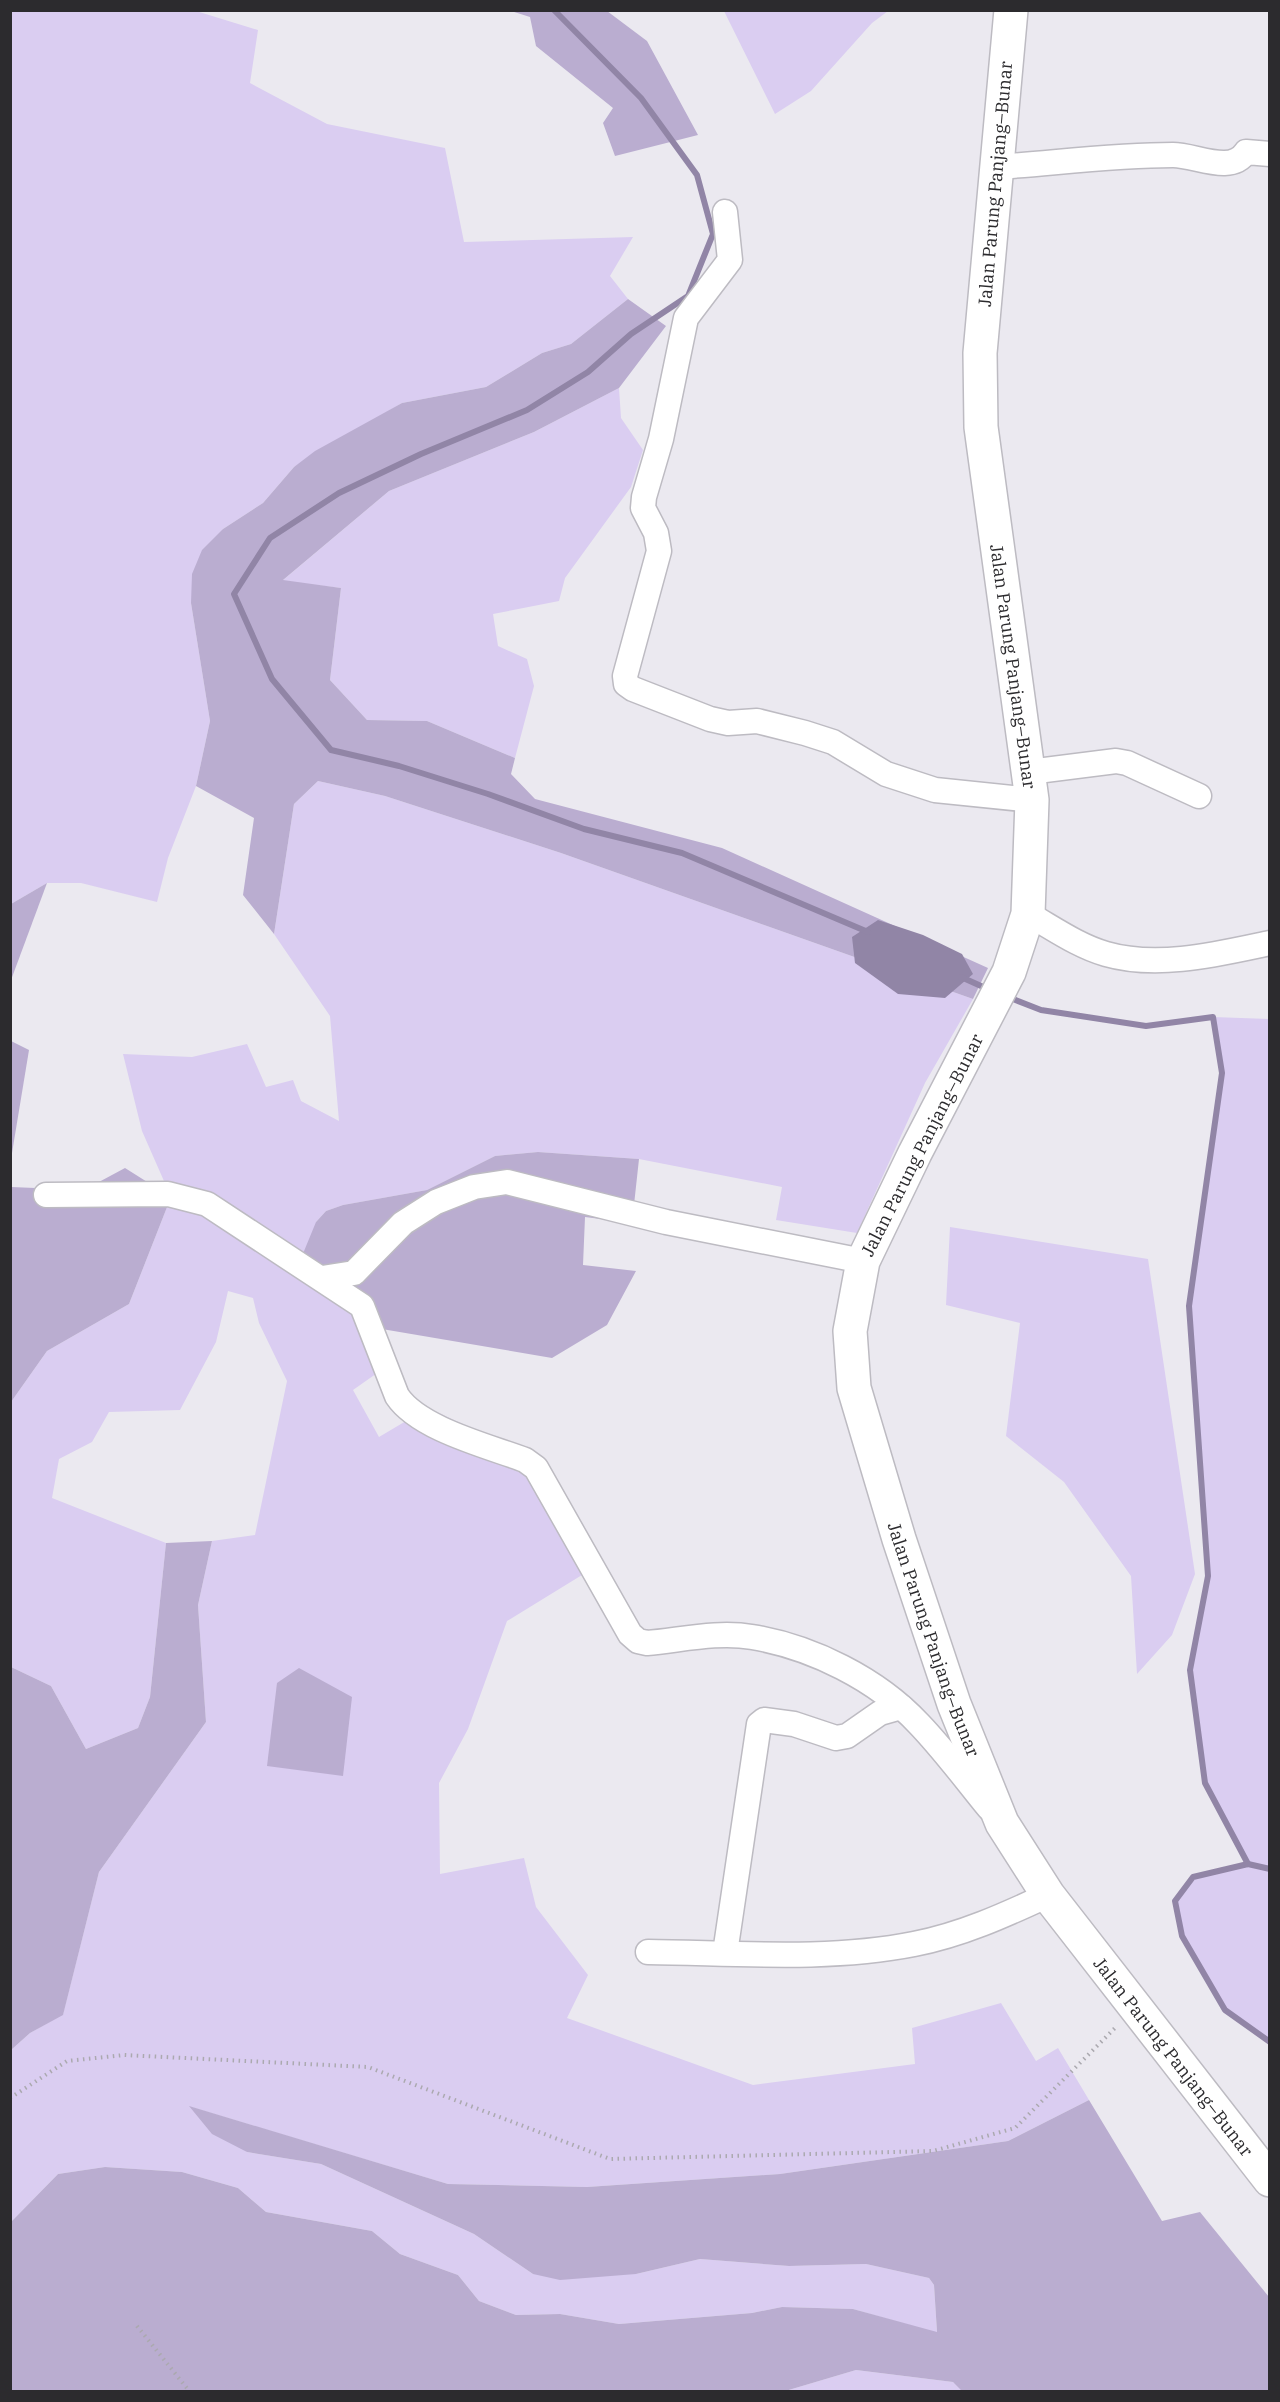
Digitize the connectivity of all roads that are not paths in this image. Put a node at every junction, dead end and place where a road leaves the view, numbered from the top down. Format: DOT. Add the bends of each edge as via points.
graph roads {
  1 [pos="1011,10"];
  2 [pos="1269,154"];
  3 [pos="997,167"];
  4 [pos="725,212"];
  5 [pos="1031,786"];
  6 [pos="1199,796"];
  7 [pos="1028,914"];
  8 [pos="1269,944"];
  9 [pos="46,1195"];
  10 [pos="863,1261"];
  11 [pos="322,1278"];
  12 [pos="901,1707"];
  13 [pos="1002,1823"];
  14 [pos="1048,1895"];
  15 [pos="648,1952"];
  16 [pos="725,1953"];
  17 [pos="1269,2180"];
  1 -- 3 [label="main road, Jalan Parung Panjang–Bunar"];
  2 -- 3 [label="street" via="1246,152 1231,164 1174,155"];
  3 -- 5 [label="main road, Jalan Parung Panjang–Bunar" via="980,353 981,427"];
  4 -- 5 [label="street" via="730,260 686,318 661,439 644,496 643,508 656,533 659,551 626,684 710,719 728,723 757,721 833,742 886,774 935,790"];
  5 -- 6 [label="street" via="1116,761"];
  5 -- 7 [label="main road, Jalan Parung Panjang–Bunar"];
  7 -- 8 [label="street" via="1074,941 1130,959 1212,955"];
  7 -- 10 [label="main road, Jalan Parung Panjang–Bunar" via="1009,972"];
  9 -- 11 [label="street" via="168,1194 207,1204"];
  10 -- 11 [label="street" via="666,1222 507,1182 474,1187 435,1202 403,1223 354,1273"];
  10 -- 13 [label="main road, Jalan Parung Panjang–Bunar" via="850,1331 854,1388 954,1704"];
  11 -- 12 [label="street" via="362,1306 405,1408 449,1432 525,1460 536,1468 630,1634 638,1641 723,1635 787,1646 848,1669"];
  12 -- 13 [label="street"];
  12 -- 16 [label="street" via="880,1713 847,1736 836,1738 794,1724 764,1720 759,1724"];
  13 -- 14 [label="main road, Jalan Parung Panjang–Bunar"];
  14 -- 16 [label="street" via="987,1923 915,1944 839,1953"];
  14 -- 17 [label="main road, Jalan Parung Panjang–Bunar"];
  15 -- 16 [label="street"];
}
